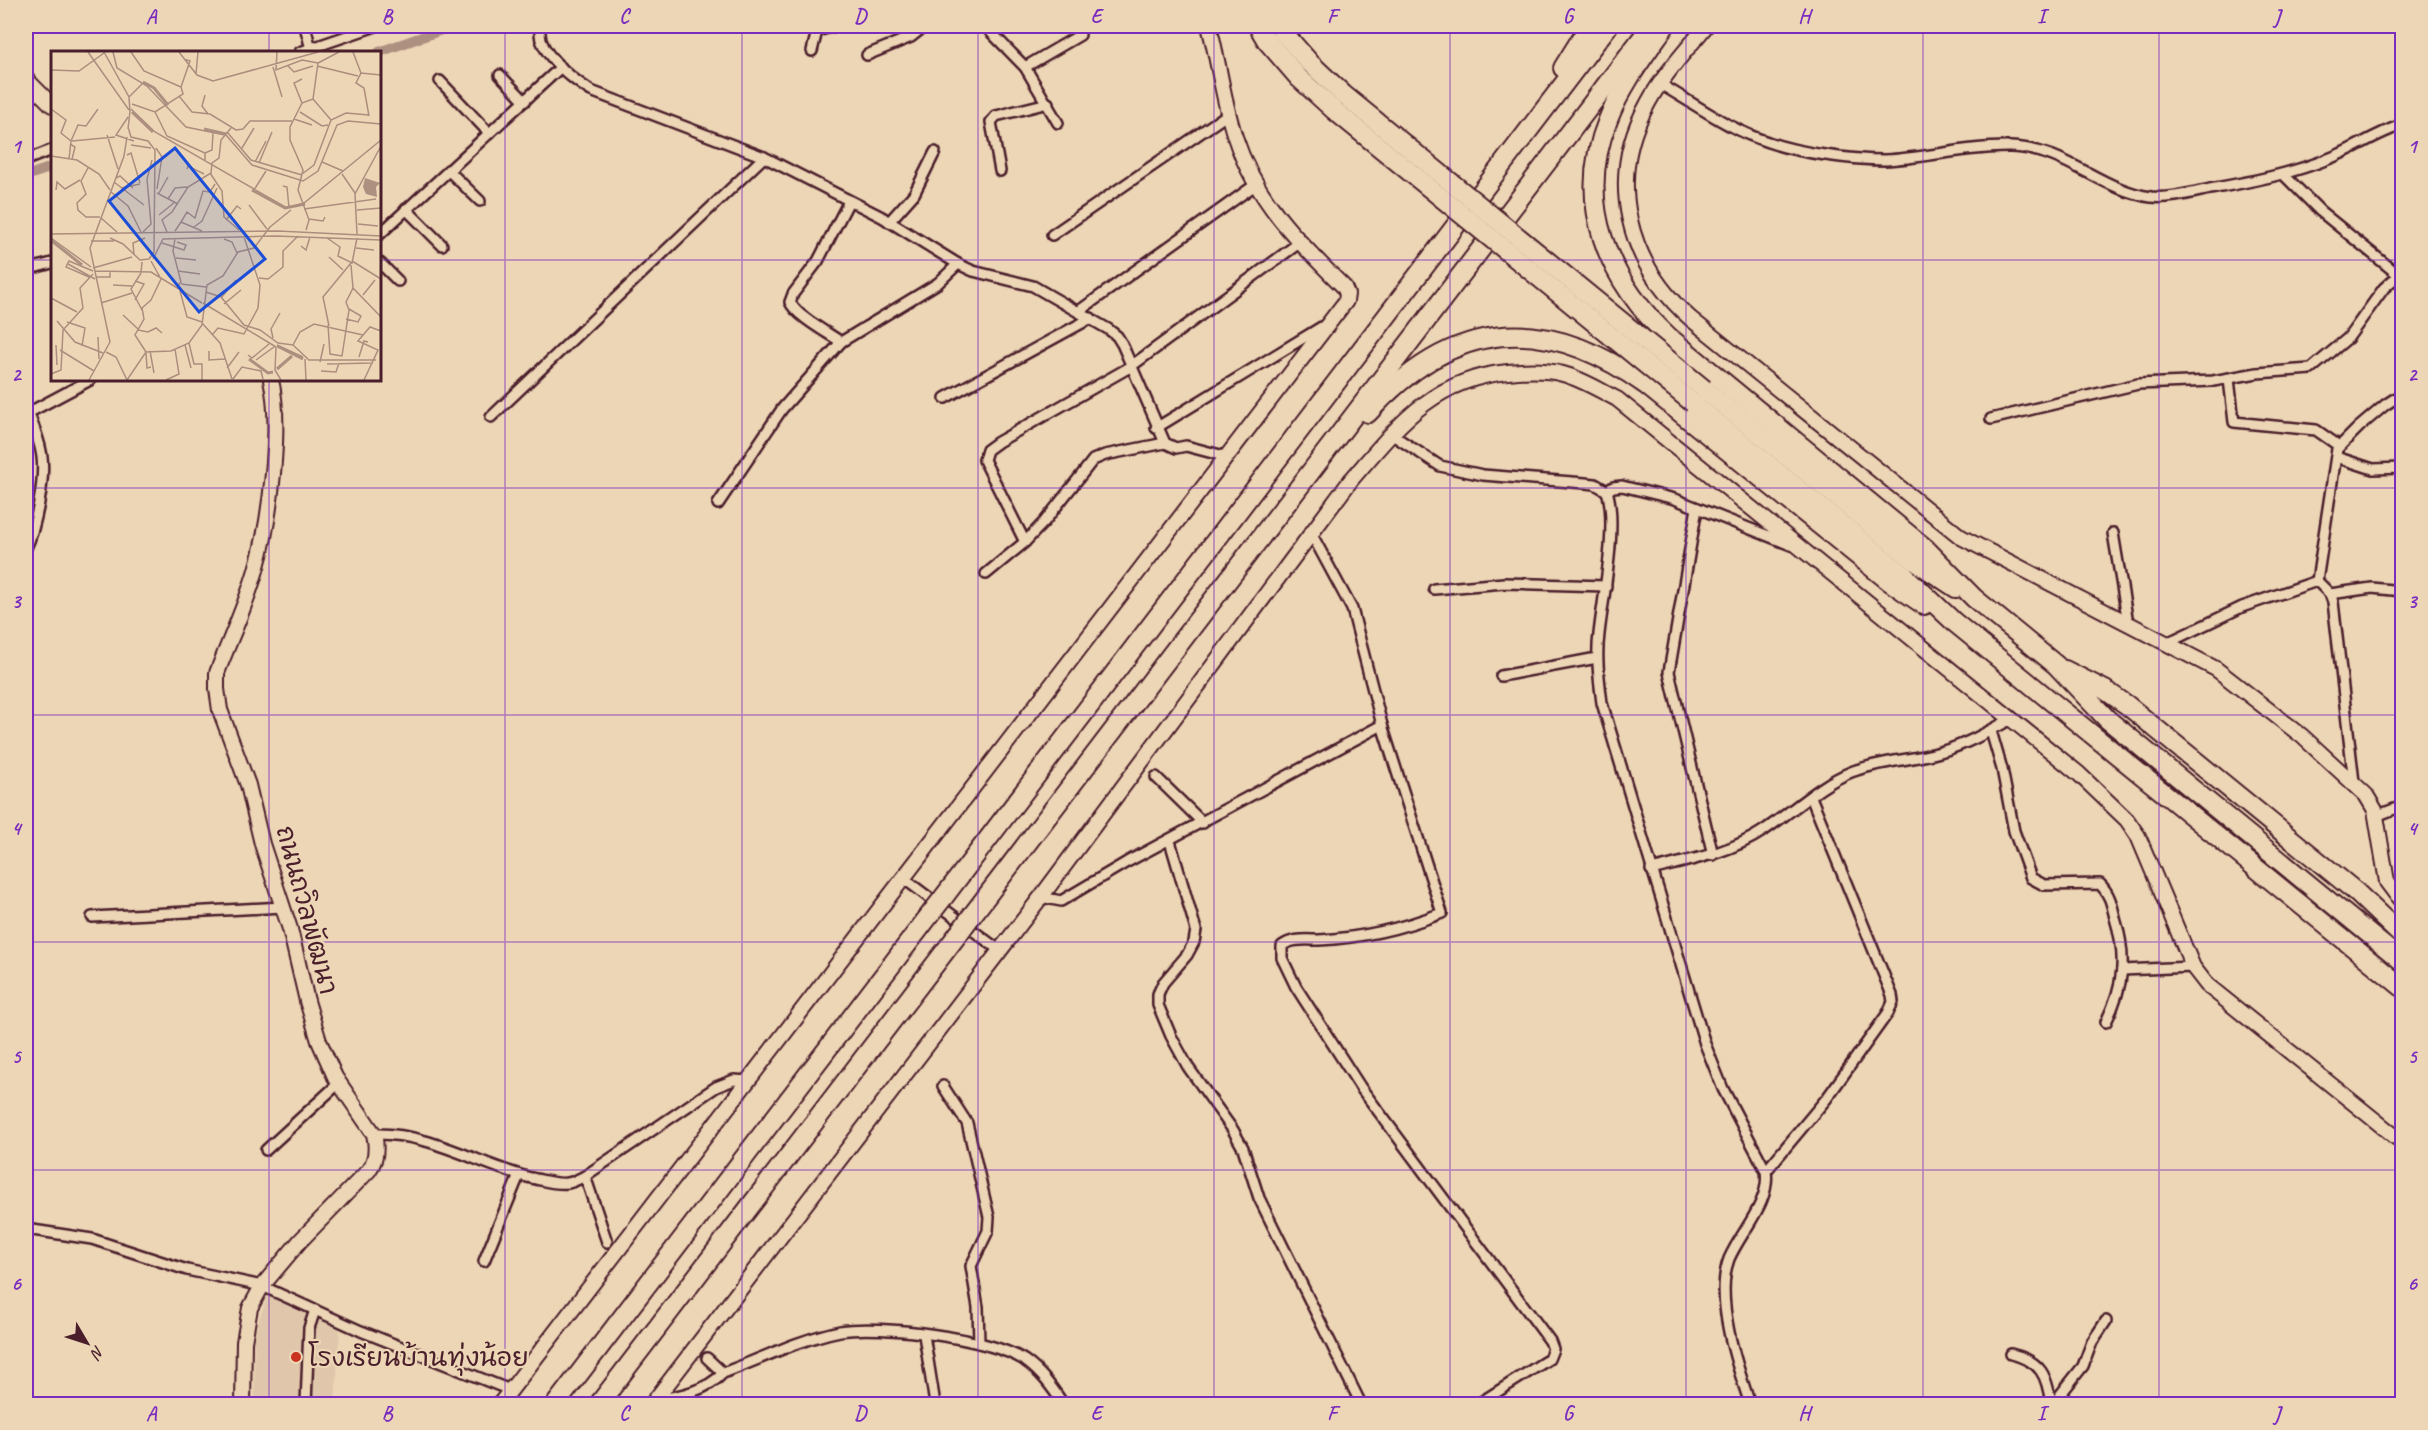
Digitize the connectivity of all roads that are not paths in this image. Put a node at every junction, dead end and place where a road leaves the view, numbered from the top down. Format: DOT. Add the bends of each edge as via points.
graph roads {
  1 [pos="305,26"];
  2 [pos="376,26"];
  3 [pos="539,26"];
  4 [pos="835,26"];
  5 [pos="925,26"];
  6 [pos="985,26"];
  7 [pos="1209,26"];
  8 [pos="1589,26"];
  9 [pos="1608,26"];
  10 [pos="1652,26"];
  11 [pos="1665,26"];
  12 [pos="1706,26"];
  13 [pos="1271,30"];
  14 [pos="1080,34"];
  15 [pos="311,49"];
  16 [pos="304,51"];
  17 [pos="812,51"];
  18 [pos="867,55"];
  19 [pos="561,67"];
  20 [pos="1025,67"];
  21 [pos="500,75"];
  22 [pos="26,79"];
  23 [pos="440,81"];
  24 [pos="1660,84"];
  25 [pos="525,101"];
  26 [pos="1048,103"];
  27 [pos="51,104"];
  28 [pos="1228,114"];
  29 [pos="1058,123"];
  30 [pos="2403,125"];
  31 [pos="489,133"];
  32 [pos="51,150"];
  33 [pos="935,152"];
  34 [pos="764,157"];
  35 [pos="1507,158"];
  36 [pos="26,160"];
  37 [pos="448,170"];
  38 [pos="1000,171"];
  39 [pos="2283,174"];
  40 [pos="1256,185"];
  41 [pos="480,201"];
  42 [pos="849,201"];
  43 [pos="406,209"];
  44 [pos="890,222"];
  45 [pos="381,233"];
  46 [pos="1052,235"];
  47 [pos="1299,243"];
  48 [pos="442,245"];
  49 [pos="51,263"];
  50 [pos="381,264"];
  51 [pos="958,264"];
  52 [pos="26,270"];
  53 [pos="2401,276"];
  54 [pos="398,281"];
  55 [pos="1079,311"];
  56 [pos="1091,318"];
  57 [pos="1334,319"];
  58 [pos="841,342"];
  59 [pos="1130,367"];
  60 [pos="2229,379"];
  61 [pos="88,381"];
  62 [pos="271,381"];
  63 [pos="2403,394"];
  64 [pos="1699,396"];
  65 [pos="945,398"];
  66 [pos="27,413"];
  67 [pos="491,417"];
  68 [pos="1991,419"];
  69 [pos="1156,428"];
  70 [pos="1391,434"];
  71 [pos="1165,443"];
  72 [pos="2339,446"];
  73 [pos="1228,457"];
  74 [pos="2336,457"];
  75 [pos="2403,468"];
  76 [pos="1607,491"];
  77 [pos="718,504"];
  78 [pos="1284,507"];
  79 [pos="1697,508"];
  80 [pos="1311,533"];
  81 [pos="2113,533"];
  82 [pos="1025,542"];
  83 [pos="26,548"];
  84 [pos="1805,550"];
  85 [pos="986,574"];
  86 [pos="2319,582"];
  87 [pos="1606,586"];
  88 [pos="1434,589"];
  89 [pos="2403,591"];
  90 [pos="2329,593"];
  91 [pos="1974,598"];
  92 [pos="1954,622"];
  93 [pos="2128,623"];
  94 [pos="2167,643"];
  95 [pos="1597,658"];
  96 [pos="2056,665"];
  97 [pos="1501,676"];
  98 [pos="2011,720"];
  99 [pos="1382,725"];
  100 [pos="1991,730"];
  101 [pos="1156,777"];
  102 [pos="2354,782"];
  103 [pos="1810,797"];
  104 [pos="2403,807"];
  105 [pos="2376,816"];
  106 [pos="1203,823"];
  107 [pos="1170,841"];
  108 [pos="1713,855"];
  109 [pos="1651,870"];
  110 [pos="903,878"];
  111 [pos="1041,897"];
  112 [pos="2403,902"];
  113 [pos="283,907"];
  114 [pos="92,917"];
  115 [pos="2403,936"];
  116 [pos="999,951"];
  117 [pos="2403,961"];
  118 [pos="2193,967"];
  119 [pos="2122,970"];
  120 [pos="2403,987"];
  121 [pos="2106,1022"];
  122 [pos="748,1081"];
  123 [pos="339,1083"];
  124 [pos="943,1086"];
  125 [pos="374,1134"];
  126 [pos="2403,1142"];
  127 [pos="266,1150"];
  128 [pos="1766,1171"];
  129 [pos="519,1175"];
  130 [pos="585,1176"];
  131 [pos="26,1230"];
  132 [pos="607,1242"];
  133 [pos="484,1262"];
  134 [pos="262,1286"];
  135 [pos="315,1310"];
  136 [pos="2106,1321"];
  137 [pos="924,1335"];
  138 [pos="980,1342"];
  139 [pos="2011,1354"];
  140 [pos="707,1358"];
  141 [pos="723,1373"];
  142 [pos="510,1390"];
  143 [pos="654,1402"];
  144 [pos="243,1404"];
  145 [pos="306,1404"];
  146 [pos="500,1404"];
  147 [pos="556,1404"];
  148 [pos="599,1404"];
  149 [pos="935,1404"];
  150 [pos="1063,1404"];
  151 [pos="1361,1404"];
  152 [pos="1478,1404"];
  153 [pos="1750,1404"];
  154 [pos="2052,1404"];
  1 -- 15 [label="street"];
  2 -- 15 [label="street"];
  3 -- 19 [label="street" via="541,41"];
  4 -- 17 [label="street" via="817,31"];
  5 -- 18 [label="street" via="911,37"];
  6 -- 20 [label="street"];
  7 -- 28 [label="main road"];
  8 -- 35 [label="highway"];
  9 -- 35 [label="highway"];
  10 -- 78 [label="highway"];
  11 -- 91 [label="highway" via="1616,102 1597,159 1599,228 1621,280 1644,312 1670,338 1925,548"];
  12 -- 24 [label="main road"];
  13 -- 64 [label="highway, bridge" via="1285,64 1322,99"];
  14 -- 20 [label="street"];
  15 -- 16 [label="street"];
  19 -- 25 [label="street"];
  19 -- 34 [label="street" via="591,91"];
  20 -- 26 [label="street"];
  21 -- 25 [label="street"];
  22 -- 27 [label="main road"];
  23 -- 31 [label="street"];
  24 -- 39 [label="street" via="1768,142 1847,157 1885,160 1997,147 2029,149 2048,153 2115,185 2152,197"];
  24 -- 93 [label="main road" via="1634,135 1626,198 1638,249 1665,294 1951,530 1982,550"];
  25 -- 31 [label="street"];
  26 -- 29 [label="street"];
  26 -- 38 [label="street" via="996,116 991,122"];
  28 -- 40 [label="main road"];
  28 -- 46 [label="street"];
  30 -- 39 [label="street" via="2333,157"];
  31 -- 37 [label="street"];
  32 -- 36 [label="street"];
  33 -- 44 [label="street" via="914,194"];
  34 -- 42 [label="street"];
  34 -- 67 [label="street"];
  35 -- 147 [label="highway"];
  37 -- 41 [label="street"];
  37 -- 43 [label="street"];
  39 -- 53 [label="street" via="2320,211"];
  40 -- 47 [label="main road"];
  40 -- 55 [label="street"];
  42 -- 44 [label="street"];
  42 -- 58 [label="street" via="818,261 790,302 792,308"];
  43 -- 45 [label="street"];
  43 -- 48 [label="street"];
  44 -- 51 [label="street"];
  47 -- 57 [label="main road" via="1344,287 1346,301"];
  47 -- 59 [label="street"];
  49 -- 52 [label="street"];
  50 -- 54 [label="street"];
  51 -- 55 [label="street" via="1033,286"];
  51 -- 58 [label="street" via="938,283"];
  53 -- 60 [label="street" via="2385,288 2348,338 2319,365 2303,371 2275,371"];
  55 -- 56 [label="street"];
  56 -- 59 [label="street" via="1117,336"];
  56 -- 65 [label="street"];
  57 -- 69 [label="street"];
  57 -- 73 [label="main road"];
  58 -- 77 [label="street" via="782,409"];
  59 -- 69 [label="street"];
  59 -- 82 [label="street" via="987,450 984,460"];
  60 -- 68 [label="street" via="2138,384"];
  60 -- 72 [label="street" via="2234,422 2316,430"];
  61 -- 66 [label="street"];
  62 -- 113 [label="main road, ถนนถวิลพัฒนา" via="275,417 273,466 263,538 256,570 217,673 217,689 220,710 248,785"];
  63 -- 72 [label="street"];
  64 -- 91 [label="highway" via="1915,561"];
  64 -- 92 [label="highway"];
  66 -- 83 [label="street" via="38,435 42,458 38,501"];
  69 -- 71 [label="street"];
  70 -- 76 [label="street" via="1440,466 1483,475 1595,484"];
  70 -- 80 [label="main road"];
  70 -- 84 [label="main road" via="1420,405 1475,377 1530,370 1560,373 1617,399"];
  71 -- 73 [label="street"];
  71 -- 82 [label="street" via="1093,460"];
  72 -- 74 [label="street"];
  73 -- 110 [label="main road"];
  74 -- 75 [label="street" via="2373,469"];
  74 -- 86 [label="street"];
  76 -- 79 [label="street" via="1622,486"];
  76 -- 87 [label="street" via="1610,533"];
  78 -- 92 [label="highway" via="1386,394 1417,368 1485,339 1550,339 1590,351 1631,374 1889,581"];
  78 -- 148 [label="highway"];
  79 -- 84 [label="street"];
  79 -- 108 [label="street" via="1669,670"];
  80 -- 99 [label="street" via="1352,609"];
  80 -- 111 [label="main road"];
  81 -- 93 [label="street"];
  82 -- 85 [label="street"];
  84 -- 98 [label="main road"];
  86 -- 90 [label="street"];
  86 -- 94 [label="street" via="2242,607"];
  87 -- 88 [label="street" via="1504,583"];
  87 -- 95 [label="street"];
  89 -- 90 [label="street" via="2372,588"];
  90 -- 102 [label="street"];
  91 -- 96 [label="highway"];
  92 -- 120 [label="highway"];
  93 -- 94 [label="main road"];
  94 -- 102 [label="main road" via="2247,691"];
  95 -- 97 [label="street"];
  95 -- 109 [label="street" via="1602,703"];
  96 -- 115 [label="highway" via="2127,705 2356,892"];
  96 -- 117 [label="highway" via="2112,724"];
  98 -- 100 [label="street"];
  98 -- 118 [label="main road" via="2079,774 2127,820 2138,836"];
  99 -- 106 [label="street"];
  99 -- 152 [label="street" via="1442,913 1382,933 1294,941 1282,946 1282,958 1296,987 1361,1088 1550,1341 1549,1359"];
  100 -- 103 [label="street" via="1939,753 1890,760 1851,772"];
  100 -- 119 [label="street" via="2027,871 2043,885 2100,884 2122,942"];
  101 -- 106 [label="street"];
  102 -- 105 [label="main road" via="2366,795"];
  103 -- 108 [label="street" via="1762,832"];
  103 -- 128 [label="street" via="1893,1002 1827,1098"];
  104 -- 105 [label="street"];
  105 -- 112 [label="main road" via="2387,882"];
  106 -- 107 [label="street"];
  107 -- 111 [label="street" via="1061,901"];
  107 -- 151 [label="street" via="1196,930 1187,955 1163,983 1158,1005 1188,1067 1243,1148 1259,1198"];
  108 -- 109 [label="street"];
  109 -- 128 [label="street" via="1705,1044 1723,1089"];
  110 -- 116 [label="street"];
  110 -- 122 [label="main road"];
  111 -- 116 [label="main road"];
  113 -- 114 [label="street"];
  113 -- 123 [label="main road, ถนนถวิลพัฒนา" via="319,1041"];
  116 -- 143 [label="main road"];
  118 -- 119 [label="street"];
  118 -- 126 [label="main road" via="2207,985"];
  119 -- 121 [label="street" via="2119,991"];
  122 -- 130 [label="street" via="734,1080 716,1088"];
  122 -- 142 [label="main road"];
  123 -- 125 [label="main road, ถนนถวิลพัฒนา"];
  123 -- 127 [label="street"];
  124 -- 138 [label="street" via="967,1123 988,1211 988,1231 971,1266"];
  125 -- 129 [label="street" via="410,1137"];
  125 -- 134 [label="main road" via="375,1155 369,1170"];
  128 -- 153 [label="street" via="1768,1181 1762,1199 1729,1259 1724,1278 1737,1363"];
  129 -- 130 [label="street" via="568,1183"];
  129 -- 133 [label="street"];
  130 -- 132 [label="street"];
  131 -- 134 [label="street" via="92,1239 187,1270"];
  134 -- 135 [label="street"];
  134 -- 144 [label="main road" via="250,1308 244,1342"];
  135 -- 142 [label="street"];
  135 -- 145 [label="street" via="309,1328"];
  136 -- 154 [label="street" via="2083,1366"];
  137 -- 138 [label="street"];
  137 -- 141 [label="street" via="843,1330"];
  137 -- 149 [label="street"];
  138 -- 150 [label="street" via="1022,1359 1042,1375"];
  139 -- 154 [label="street" via="2037,1364"];
  140 -- 141 [label="street"];
  141 -- 143 [label="street" via="697,1390"];
  142 -- 146 [label="main road"];
}
